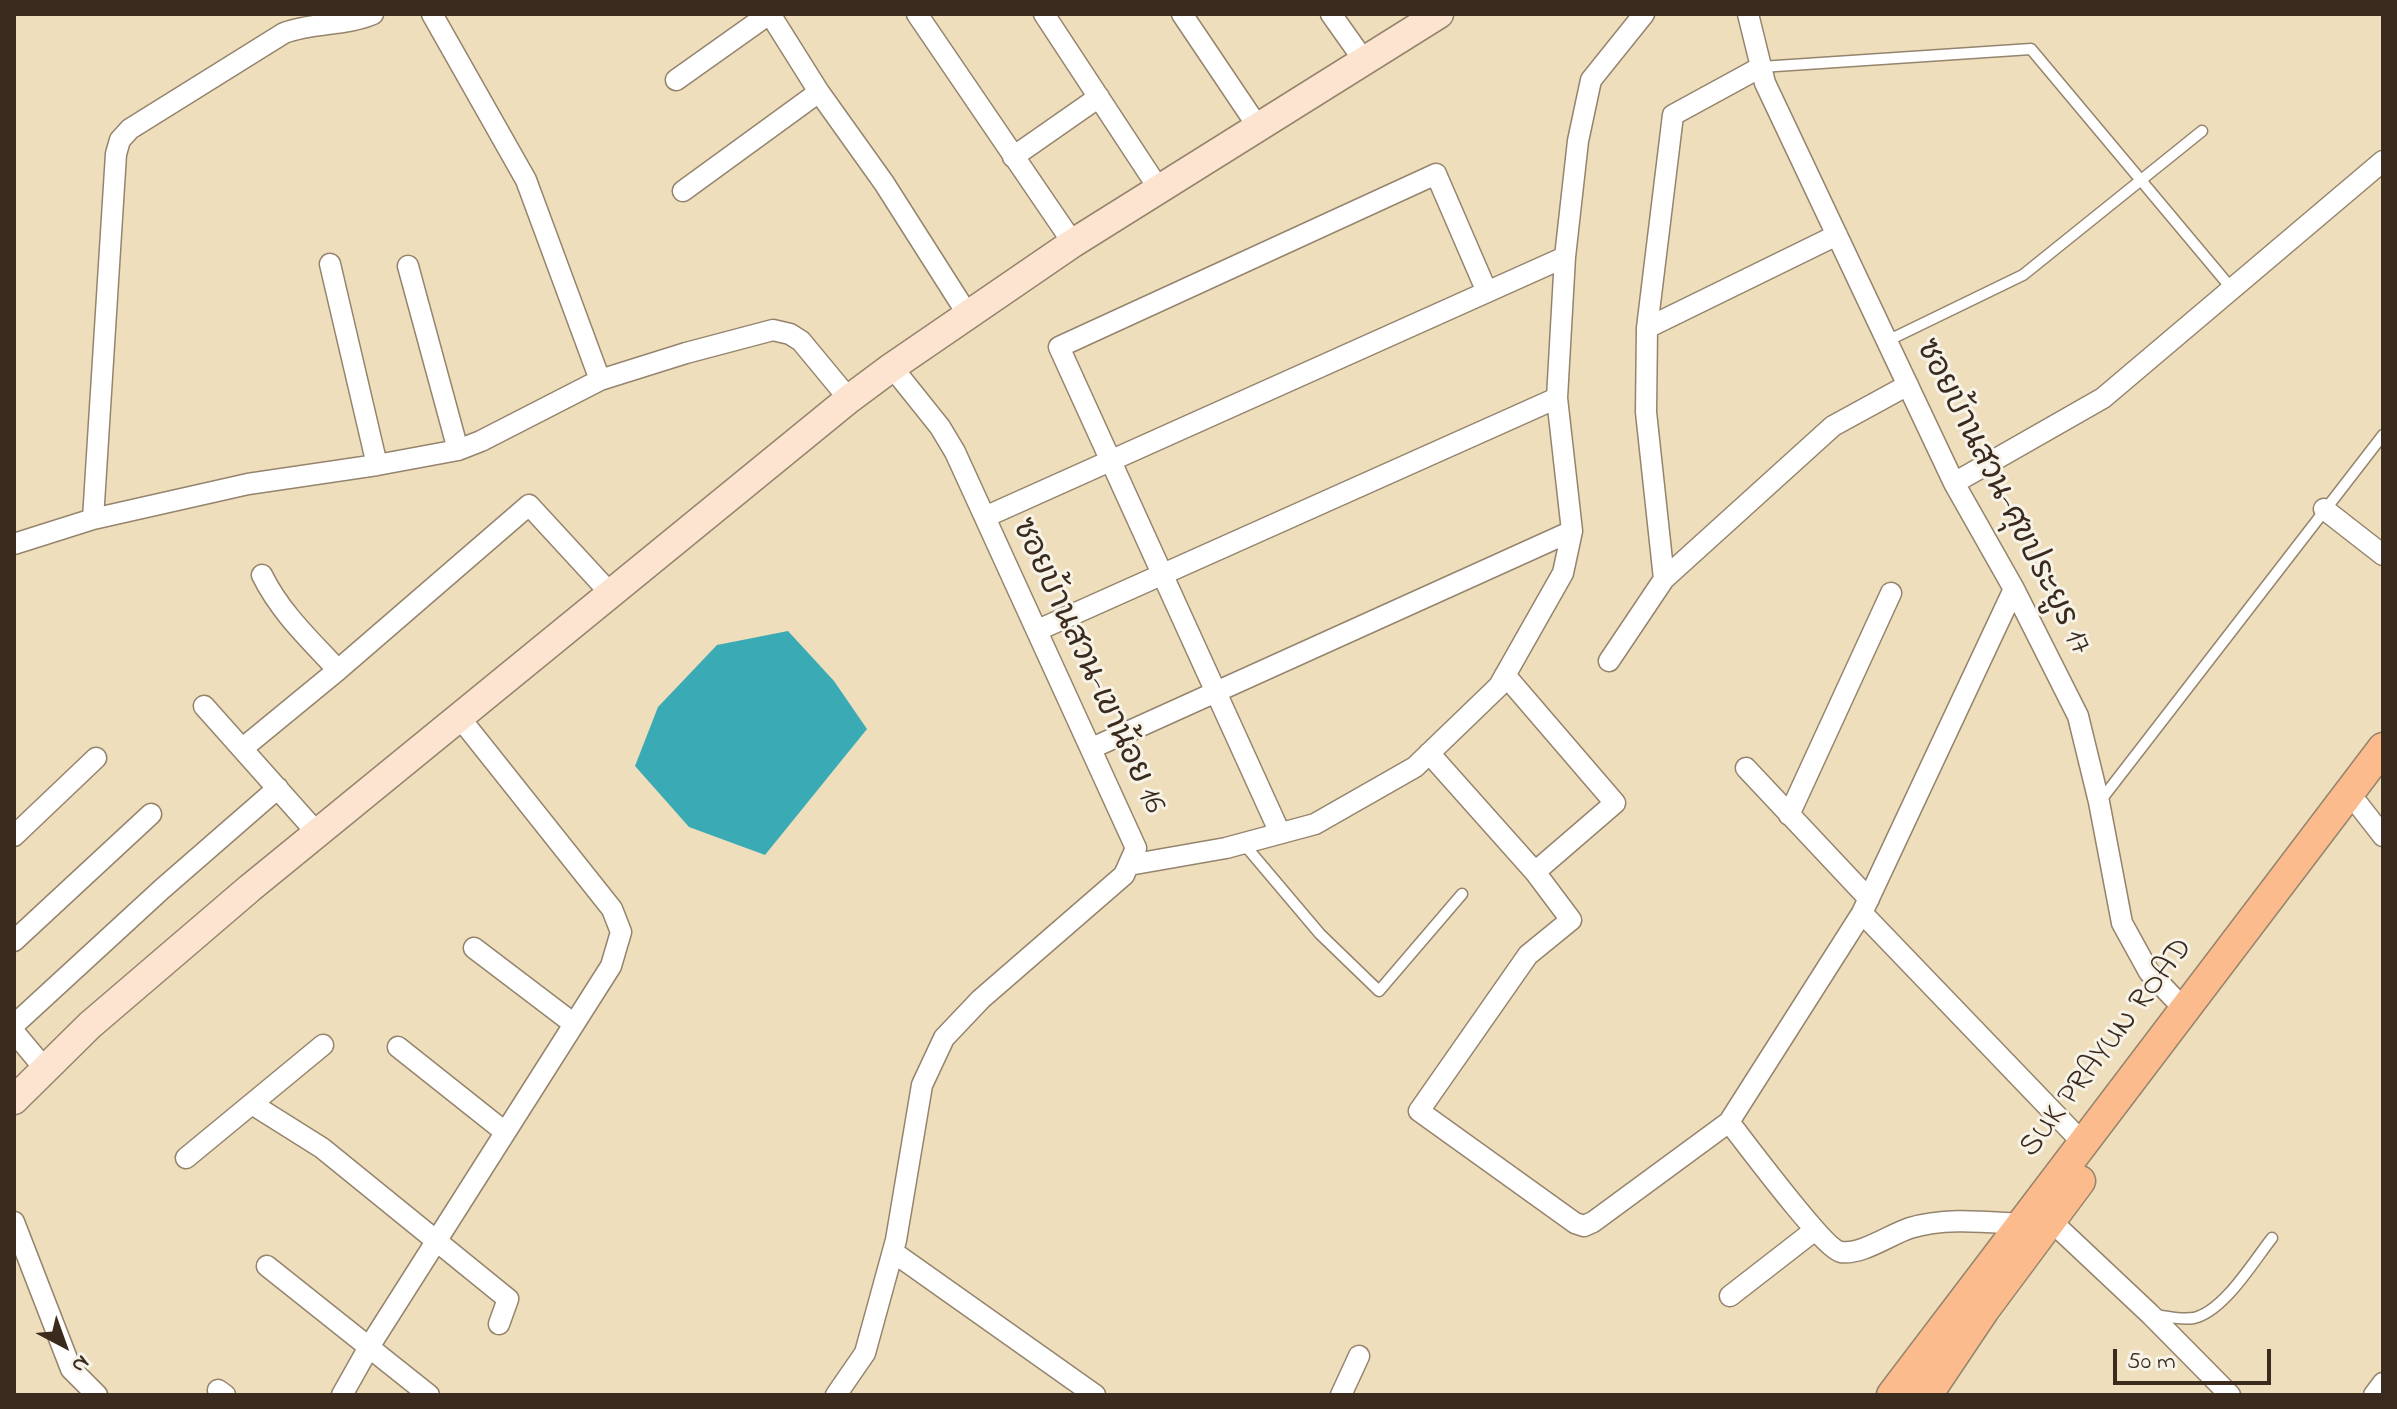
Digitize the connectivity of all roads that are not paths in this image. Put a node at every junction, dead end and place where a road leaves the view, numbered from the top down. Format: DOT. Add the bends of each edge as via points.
graph roads {
  1 [pos="373,14"];
  2 [pos="432,14"];
  3 [pos="769,14"];
  4 [pos="917,14"];
  5 [pos="1044,14"];
  6 [pos="1182,14"];
  7 [pos="1331,14"];
  8 [pos="1439,14"];
  9 [pos="1644,14"];
  10 [pos="1748,14"];
  11 [pos="1365,62"];
  12 [pos="1761,67"];
  13 [pos="676,80"];
  14 [pos="819,92"];
  15 [pos="1099,97"];
  16 [pos="1258,127"];
  17 [pos="2202,131"];
  18 [pos="1013,157"];
  19 [pos="2383,161"];
  20 [pos="2141,180"];
  21 [pos="1159,189"];
  22 [pos="683,191"];
  23 [pos="1837,235"];
  24 [pos="1073,243"];
  25 [pos="1565,257"];
  26 [pos="330,264"];
  27 [pos="408,266"];
  28 [pos="2232,289"];
  29 [pos="1487,292"];
  30 [pos="968,315"];
  31 [pos="1647,328"];
  32 [pos="1887,341"];
  33 [pos="892,367"];
  34 [pos="600,380"];
  35 [pos="1908,385"];
  36 [pos="1557,398"];
  37 [pos="849,399"];
  38 [pos="2383,435"];
  39 [pos="458,450"];
  40 [pos="1111,460"];
  41 [pos="377,465"];
  42 [pos="1954,483"];
  43 [pos="2324,509"];
  44 [pos="985,517"];
  45 [pos="93,519"];
  46 [pos="1572,531"];
  47 [pos="14,544"];
  48 [pos="2383,555"];
  49 [pos="262,575"];
  50 [pos="1163,575"];
  51 [pos="1664,579"];
  52 [pos="2014,589"];
  53 [pos="1891,593"];
  54 [pos="611,594"];
  55 [pos="1038,630"];
  56 [pos="1609,661"];
  57 [pos="338,670"];
  58 [pos="1505,675"];
  59 [pos="1216,692"];
  60 [pos="204,706"];
  61 [pos="460,718"];
  62 [pos="243,748"];
  63 [pos="1092,748"];
  64 [pos="2383,748"];
  65 [pos="1429,753"];
  66 [pos="96,758"];
  67 [pos="1746,768"];
  68 [pos="2383,771"];
  69 [pos="278,788"];
  70 [pos="2099,802"];
  71 [pos="2358,804"];
  72 [pos="151,814"];
  73 [pos="1789,815"];
  74 [pos="1280,833"];
  75 [pos="318,834"];
  76 [pos="14,836"];
  77 [pos="2383,836"];
  78 [pos="1243,843"];
  79 [pos="1129,865"];
  80 [pos="1535,872"];
  81 [pos="1462,894"];
  82 [pos="1865,906"];
  83 [pos="14,941"];
  84 [pos="474,948"];
  85 [pos="2184,1009"];
  86 [pos="574,1024"];
  87 [pos="14,1025"];
  88 [pos="14,1032"];
  89 [pos="323,1045"];
  90 [pos="398,1047"];
  91 [pos="45,1069"];
  92 [pos="14,1100"];
  93 [pos="252,1104"];
  94 [pos="1729,1122"];
  95 [pos="505,1132"];
  96 [pos="2083,1143"];
  97 [pos="186,1158"];
  98 [pos="14,1222"];
  99 [pos="2035,1222"];
  100 [pos="1815,1230"];
  101 [pos="2272,1238"];
  102 [pos="436,1240"];
  103 [pos="893,1252"];
  104 [pos="267,1266"];
  105 [pos="1730,1296"];
  106 [pos="2150,1314"];
  107 [pos="499,1324"];
  108 [pos="369,1347"];
  109 [pos="1359,1356"];
  110 [pos="2383,1383"];
  111 [pos="97,1395"];
  112 [pos="342,1395"];
  113 [pos="429,1395"];
  114 [pos="836,1395"];
  115 [pos="1095,1395"];
  116 [pos="1341,1395"];
  117 [pos="1892,1395"];
  118 [pos="1927,1395"];
  119 [pos="2230,1395"];
  120 [pos="2374,1395"];
  1 -- 45 [label="street" via="284,33 120,140"];
  2 -- 34 [label="street" via="526,180"];
  3 -- 13 [label="street"];
  3 -- 14 [label="street"];
  4 -- 18 [label="street"];
  5 -- 15 [label="street"];
  6 -- 16 [label="street"];
  7 -- 11 [label="street"];
  8 -- 11 [label="street"];
  9 -- 25 [label="street" via="1591,80"];
  10 -- 12 [label="street, ซอยบ้านสวน-ศุขประยูร 17"];
  11 -- 16 [label="street"];
  12 -- 20 [label="lane" via="2031,49"];
  12 -- 23 [label="street, ซอยบ้านสวน-ศุขประยูร 17"];
  12 -- 31 [label="street" via="1673,115"];
  14 -- 22 [label="street"];
  14 -- 30 [label="street"];
  15 -- 18 [label="street"];
  15 -- 21 [label="street"];
  16 -- 21 [label="street"];
  17 -- 20 [label="lane"];
  18 -- 24 [label="street"];
  19 -- 28 [label="street"];
  20 -- 28 [label="lane"];
  20 -- 32 [label="lane" via="2023,275"];
  21 -- 24 [label="street"];
  23 -- 31 [label="street"];
  23 -- 32 [label="street, ซอยบ้านสวน-ศุขประยูร 17"];
  24 -- 30 [label="street"];
  25 -- 29 [label="street"];
  25 -- 36 [label="street"];
  26 -- 41 [label="street"];
  27 -- 39 [label="street"];
  28 -- 42 [label="street" via="2103,398"];
  29 -- 40 [label="street"];
  29 -- 40 [label="street" via="1436,174 1059,347"];
  30 -- 33 [label="street"];
  31 -- 51 [label="street" via="1646,412"];
  32 -- 35 [label="street, ซอยบ้านสวน-ศุขประยูร 17"];
  33 -- 37 [label="street"];
  33 -- 44 [label="street, ซอยบ้านสวน-เขาน้อย 16" via="940,427"];
  34 -- 37 [label="street" via="773,330 801,341"];
  34 -- 39 [label="street"];
  35 -- 42 [label="street, ซอยบ้านสวน-ศุขประยูร 17"];
  35 -- 51 [label="street" via="1833,426"];
  36 -- 46 [label="street"];
  36 -- 50 [label="street"];
  37 -- 54 [label="street"];
  38 -- 43 [label="lane"];
  39 -- 41 [label="street"];
  40 -- 44 [label="street"];
  40 -- 50 [label="street"];
  41 -- 45 [label="street" via="248,484"];
  42 -- 52 [label="street, ซอยบ้านสวน-ศุขประยูร 17"];
  43 -- 48 [label="street"];
  43 -- 70 [label="lane"];
  44 -- 55 [label="street, ซอยบ้านสวน-เขาน้อย 16"];
  45 -- 47 [label="street"];
  46 -- 58 [label="street" via="1563,573"];
  46 -- 59 [label="street"];
  49 -- 57 [label="street" via="286,615"];
  50 -- 55 [label="street"];
  50 -- 59 [label="street"];
  51 -- 56 [label="street"];
  52 -- 70 [label="street, ซอยบ้านสวน-ศุขประยูร 17" via="2078,716"];
  52 -- 82 [label="street"];
  53 -- 73 [label="street"];
  54 -- 57 [label="street" via="529,505"];
  54 -- 61 [label="street"];
  55 -- 63 [label="street, ซอยบ้านสวน-เขาน้อย 16"];
  57 -- 62 [label="street"];
  58 -- 65 [label="street"];
  58 -- 80 [label="street" via="1615,803"];
  59 -- 63 [label="street"];
  59 -- 74 [label="street"];
  60 -- 62 [label="street"];
  61 -- 75 [label="street"];
  61 -- 86 [label="street" via="612,909 621,932 611,966"];
  62 -- 69 [label="street"];
  63 -- 79 [label="street, ซอยบ้านสวน-เขาน้อย 16" via="1136,848"];
  64 -- 85 [label="main road, SUK PRAYUN ROAD"];
  65 -- 74 [label="street" via="1415,767 1315,824"];
  65 -- 80 [label="street"];
  66 -- 76 [label="street"];
  67 -- 73 [label="street"];
  68 -- 71 [label="main road, SUK PRAYUN ROAD"];
  69 -- 75 [label="street"];
  69 -- 87 [label="street"];
  70 -- 85 [label="street, ซอยบ้านสวน-ศุขประยูร 17" via="2122,923 2149,972"];
  71 -- 77 [label="street"];
  71 -- 99 [label="main road, SUK PRAYUN ROAD"];
  72 -- 83 [label="street"];
  73 -- 82 [label="street"];
  74 -- 78 [label="street"];
  75 -- 91 [label="street"];
  78 -- 79 [label="street"];
  78 -- 81 [label="lane" via="1320,934 1379,991"];
  79 -- 103 [label="street, ซอยบ้านสวน-เขาน้อย 16" via="944,1038 922,1085"];
  80 -- 94 [label="street" via="1571,920 1528,955 1419,1111 1584,1226"];
  82 -- 94 [label="street"];
  82 -- 96 [label="street"];
  84 -- 86 [label="street"];
  85 -- 96 [label="main road, SUK PRAYUN ROAD"];
  86 -- 95 [label="street"];
  88 -- 91 [label="street"];
  89 -- 93 [label="street"];
  90 -- 95 [label="street"];
  91 -- 92 [label="street"];
  93 -- 97 [label="street"];
  93 -- 102 [label="street" via="322,1148"];
  94 -- 100 [label="street"];
  95 -- 102 [label="street"];
  96 -- 99 [label="main road, SUK PRAYUN ROAD"];
  98 -- 111 [label="street" via="71,1369"];
  99 -- 100 [label="street" via="1965,1220 1911,1228 1841,1252"];
  99 -- 106 [label="street"];
  99 -- 117 [label="main road, SUK PRAYUN ROAD"];
  99 -- 118 [label="main road, SUK PRAYUN ROAD"];
  100 -- 105 [label="street"];
  101 -- 106 [label="lane" via="2218,1306 2196,1317"];
  102 -- 107 [label="street" via="508,1299"];
  102 -- 108 [label="street"];
  103 -- 114 [label="street, ซอยบ้านสวน-เขาน้อย 16" via="865,1353"];
  103 -- 115 [label="street"];
  104 -- 108 [label="street"];
  106 -- 119 [label="street"];
  108 -- 112 [label="street"];
  108 -- 113 [label="street"];
  109 -- 116 [label="street"];
  110 -- 120 [label="street"];
}
